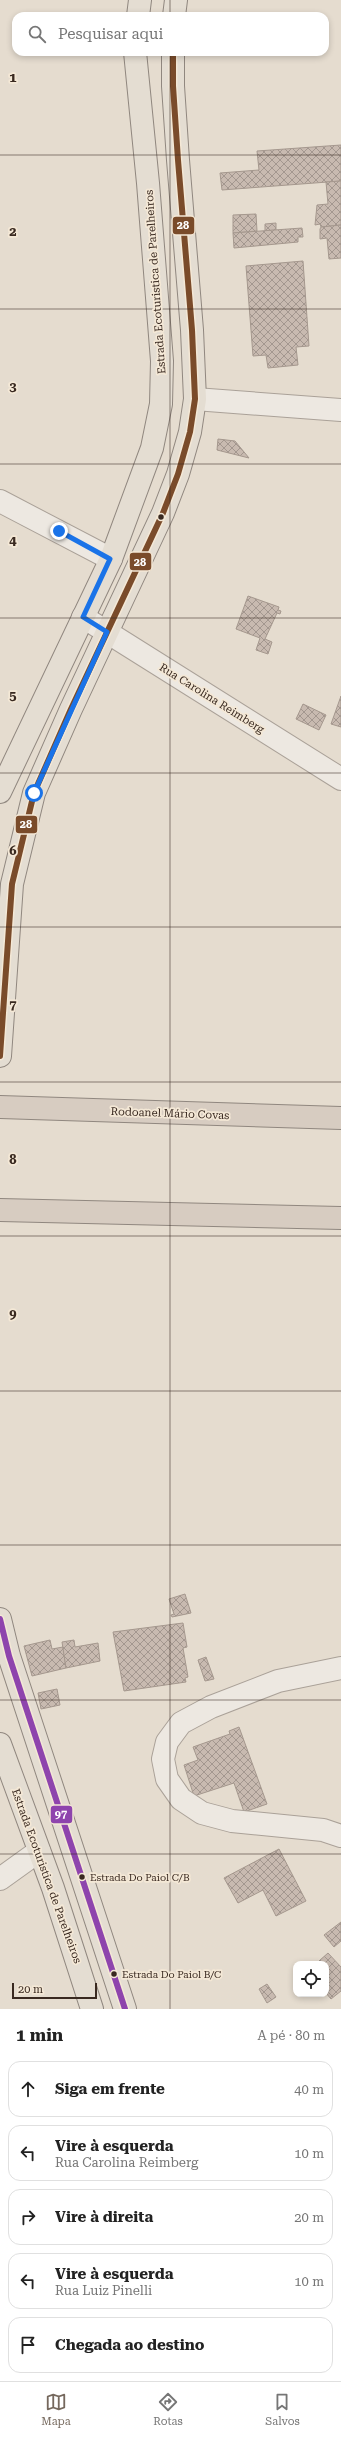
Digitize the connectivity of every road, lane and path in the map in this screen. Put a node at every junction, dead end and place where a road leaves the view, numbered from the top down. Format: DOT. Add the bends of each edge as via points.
graph roads {
  1 [pos="140,0"];
  2 [pos="176,0"];
  3 [pos="138,12"];
  4 [pos="174,12"];
  5 [pos="135,56"];
  6 [pos="173,56"];
  7 [pos="195,399"];
  8 [pos="341,410"];
  9 [pos="0,501"];
  10 [pos="110,559"];
  11 [pos="83,617"];
  12 [pos="107,632"];
  13 [pos="341,779"];
  14 [pos="0,792"];
  15 [pos="0,1056"];
  16 [pos="0,1107"];
  17 [pos="341,1118"];
  18 [pos="0,1210"];
  19 [pos="341,1218"];
  20 [pos="0,1620"];
  21 [pos="341,1668"];
  22 [pos="0,1744"];
  23 [pos="341,1836"];
  24 [pos="39,1852"];
  25 [pos="0,1879"];
  26 [pos="92,2009"];
  27 [pos="126,2009"];
  1 -- 3 [label="main road"];
  2 -- 4 [label="main road"];
  5 -- 10 [label="main road, Estrada Ecoturistica de Parelheiros" via="162,361 161,404 152,448"];
  6 -- 7 [label="main road"];
  7 -- 8 [label="street"];
  7 -- 12 [label="main road" via="190,432 178,474 137,572"];
  9 -- 10 [label="street"];
  10 -- 11 [label="main road, Estrada Ecoturistica de Parelheiros"];
  11 -- 12 [label="street, Rua Carolina Reimberg"];
  11 -- 14 [label="main road, Estrada Ecoturistica de Parelheiros"];
  12 -- 13 [label="street, Rua Carolina Reimberg"];
  12 -- 15 [label="main road" via="34,793 12,884"];
  16 -- 17 [label="highway, Rodoanel Mário Covas"];
  18 -- 19 [label="highway"];
  20 -- 27 [label="main road" via="12,1664"];
  21 -- 23 [label="street" via="278,1681 211,1706 181,1723 167,1742 164,1759 167,1779 180,1799 202,1813 232,1821 323,1830"];
  22 -- 24 [label="main road, Estrada Ecoturistica de Parelheiros"];
  24 -- 25 [label="street"];
  24 -- 26 [label="main road, Estrada Ecoturistica de Parelheiros"];
}
